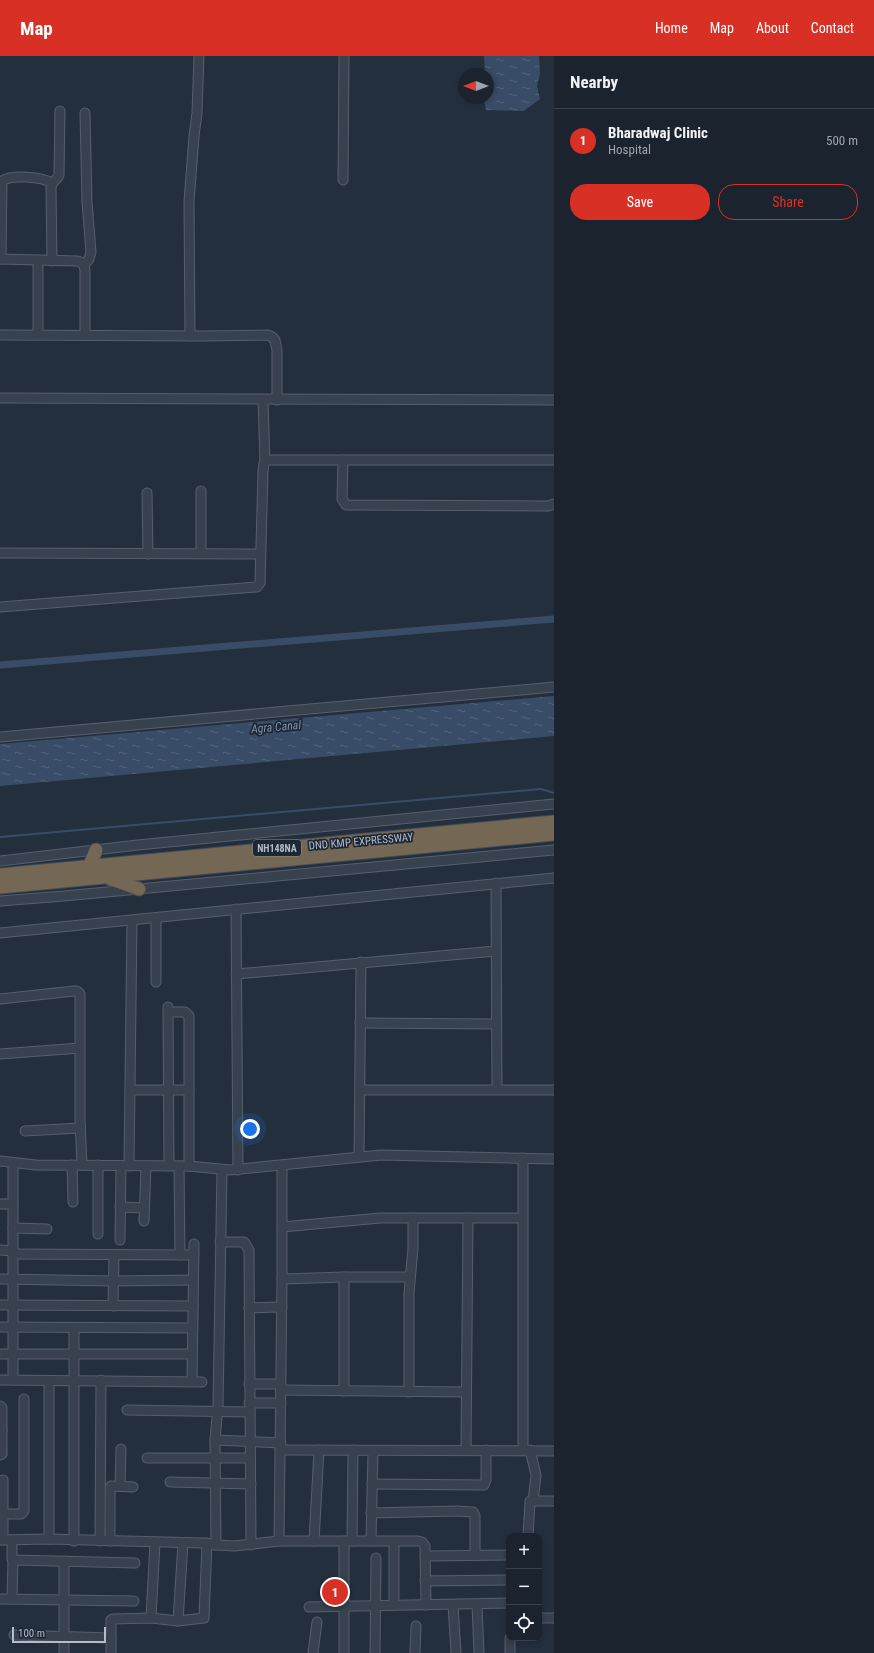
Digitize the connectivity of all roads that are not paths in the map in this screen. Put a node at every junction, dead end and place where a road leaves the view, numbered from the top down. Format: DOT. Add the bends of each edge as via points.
graph roads {
  1 [pos="200,56"];
  2 [pos="344,56"];
  3 [pos="60,112"];
  4 [pos="86,113"];
  5 [pos="343,180"];
  6 [pos="52,183"];
  7 [pos="1,207"];
  8 [pos="1,259"];
  9 [pos="38,260"];
  10 [pos="52,261"];
  11 [pos="84,265"];
  12 [pos="38,334"];
  13 [pos="0,335"];
  14 [pos="85,335"];
  15 [pos="190,336"];
  16 [pos="0,398"];
  17 [pos="263,400"];
  18 [pos="276,400"];
  19 [pos="554,400"];
  20 [pos="343,460"];
  21 [pos="554,460"];
  22 [pos="265,462"];
  23 [pos="201,491"];
  24 [pos="147,493"];
  25 [pos="554,504"];
  26 [pos="0,553"];
  27 [pos="201,553"];
  28 [pos="148,554"];
  29 [pos="260,554"];
  30 [pos="0,608"];
  31 [pos="554,687"];
  32 [pos="0,737"];
  33 [pos="554,804"];
  34 [pos="554,822"];
  35 [pos="554,834"];
  36 [pos="96,850"];
  37 [pos="554,850"];
  38 [pos="0,861"];
  39 [pos="90,866"];
  40 [pos="0,875"];
  41 [pos="106,878"];
  42 [pos="554,878"];
  43 [pos="496,883"];
  44 [pos="0,888"];
  45 [pos="139,889"];
  46 [pos="0,900"];
  47 [pos="236,909"];
  48 [pos="156,918"];
  49 [pos="132,921"];
  50 [pos="0,933"];
  51 [pos="496,951"];
  52 [pos="361,962"];
  53 [pos="236,974"];
  54 [pos="156,982"];
  55 [pos="0,999"];
  56 [pos="360,1023"];
  57 [pos="496,1024"];
  58 [pos="80,1048"];
  59 [pos="0,1054"];
  60 [pos="497,1089"];
  61 [pos="131,1090"];
  62 [pos="169,1090"];
  63 [pos="189,1090"];
  64 [pos="361,1090"];
  65 [pos="554,1090"];
  66 [pos="80,1128"];
  67 [pos="25,1131"];
  68 [pos="359,1157"];
  69 [pos="523,1158"];
  70 [pos="554,1159"];
  71 [pos="0,1161"];
  72 [pos="14,1163"];
  73 [pos="72,1165"];
  74 [pos="82,1165"];
  75 [pos="98,1165"];
  76 [pos="125,1166"];
  77 [pos="146,1166"];
  78 [pos="174,1166"];
  79 [pos="189,1166"];
  80 [pos="282,1166"];
  81 [pos="222,1170"];
  82 [pos="238,1170"];
  83 [pos="73,1202"];
  84 [pos="0,1204"];
  85 [pos="13,1204"];
  86 [pos="120,1207"];
  87 [pos="144,1208"];
  88 [pos="413,1218"];
  89 [pos="468,1218"];
  90 [pos="522,1218"];
  91 [pos="144,1221"];
  92 [pos="282,1227"];
  93 [pos="13,1228"];
  94 [pos="47,1229"];
  95 [pos="98,1234"];
  96 [pos="120,1240"];
  97 [pos="220,1242"];
  98 [pos="194,1244"];
  99 [pos="0,1250"];
  100 [pos="13,1253"];
  101 [pos="180,1255"];
  102 [pos="194,1255"];
  103 [pos="114,1256"];
  104 [pos="344,1277"];
  105 [pos="410,1277"];
  106 [pos="0,1279"];
  107 [pos="13,1279"];
  108 [pos="193,1280"];
  109 [pos="282,1280"];
  110 [pos="114,1281"];
  111 [pos="0,1305"];
  112 [pos="13,1305"];
  113 [pos="112,1306"];
  114 [pos="193,1306"];
  115 [pos="282,1307"];
  116 [pos="249,1308"];
  117 [pos="0,1327"];
  118 [pos="13,1327"];
  119 [pos="74,1328"];
  120 [pos="193,1328"];
  121 [pos="0,1354"];
  122 [pos="192,1354"];
  123 [pos="13,1355"];
  124 [pos="74,1355"];
  125 [pos="0,1380"];
  126 [pos="13,1380"];
  127 [pos="74,1380"];
  128 [pos="101,1380"];
  129 [pos="49,1381"];
  130 [pos="249,1384"];
  131 [pos="281,1387"];
  132 [pos="344,1391"];
  133 [pos="409,1392"];
  134 [pos="466,1392"];
  135 [pos="24,1399"];
  136 [pos="281,1403"];
  137 [pos="0,1406"];
  138 [pos="249,1407"];
  139 [pos="127,1410"];
  140 [pos="217,1412"];
  141 [pos="1,1430"];
  142 [pos="215,1440"];
  143 [pos="250,1441"];
  144 [pos="281,1447"];
  145 [pos="121,1450"];
  146 [pos="319,1450"];
  147 [pos="353,1450"];
  148 [pos="466,1450"];
  149 [pos="486,1450"];
  150 [pos="527,1450"];
  151 [pos="373,1451"];
  152 [pos="554,1451"];
  153 [pos="0,1455"];
  154 [pos="147,1458"];
  155 [pos="250,1458"];
  156 [pos="215,1459"];
  157 [pos="3,1480"];
  158 [pos="170,1482"];
  159 [pos="216,1482"];
  160 [pos="250,1484"];
  161 [pos="372,1484"];
  162 [pos="120,1486"];
  163 [pos="133,1487"];
  164 [pos="533,1501"];
  165 [pos="554,1501"];
  166 [pos="371,1513"];
  167 [pos="3,1514"];
  168 [pos="528,1533"];
  169 [pos="49,1539"];
  170 [pos="5,1540"];
  171 [pos="74,1540"];
  172 [pos="105,1541"];
  173 [pos="279,1541"];
  174 [pos="314,1541"];
  175 [pos="348,1541"];
  176 [pos="371,1541"];
  177 [pos="155,1542"];
  178 [pos="183,1542"];
  179 [pos="394,1542"];
  180 [pos="207,1543"];
  181 [pos="216,1545"];
  182 [pos="251,1545"];
  183 [pos="475,1555"];
  184 [pos="506,1555"];
  185 [pos="425,1556"];
  186 [pos="376,1558"];
  187 [pos="13,1560"];
  188 [pos="64,1561"];
  189 [pos="135,1563"];
  190 [pos="506,1580"];
  191 [pos="425,1582"];
  192 [pos="0,1599"];
  193 [pos="12,1599"];
  194 [pos="64,1599"];
  195 [pos="134,1601"];
  196 [pos="506,1603"];
  197 [pos="375,1605"];
  198 [pos="394,1605"];
  199 [pos="426,1605"];
  200 [pos="453,1605"];
  201 [pos="477,1605"];
  202 [pos="344,1606"];
  203 [pos="309,1607"];
  204 [pos="150,1618"];
  205 [pos="542,1618"];
  206 [pos="554,1618"];
  207 [pos="178,1621"];
  208 [pos="317,1622"];
  209 [pos="416,1626"];
  210 [pos="14,1635"];
  211 [pos="64,1637"];
  212 [pos="111,1638"];
  213 [pos="510,1641"];
  214 [pos="64,1653"];
  215 [pos="111,1653"];
  216 [pos="313,1653"];
  217 [pos="344,1653"];
  218 [pos="375,1653"];
  219 [pos="415,1653"];
  220 [pos="456,1653"];
  221 [pos="479,1653"];
  222 [pos="510,1653"];
  1 -- 15 [label="street" via="189,202"];
  2 -- 5 [label="street"];
  3 -- 6 [label="street" via="59,175"];
  4 -- 11 [label="street" via="86,202 91,252"];
  6 -- 7 [label="street" via="38,178 6,178 1,184"];
  6 -- 10 [label="street"];
  7 -- 8 [label="street"];
  8 -- 9 [label="street"];
  9 -- 10 [label="street"];
  9 -- 12 [label="street"];
  10 -- 11 [label="street" via="78,261"];
  11 -- 14 [label="street"];
  12 -- 13 [label="street"];
  12 -- 14 [label="street"];
  14 -- 15 [label="street"];
  15 -- 18 [label="street" via="261,334 272,337 277,350"];
  16 -- 17 [label="street"];
  17 -- 18 [label="street"];
  17 -- 22 [label="street"];
  18 -- 19 [label="street"];
  20 -- 21 [label="street"];
  20 -- 22 [label="street"];
  20 -- 25 [label="street" via="342,499 346,505"];
  22 -- 29 [label="street"];
  23 -- 27 [label="street"];
  24 -- 28 [label="street"];
  26 -- 28 [label="street"];
  27 -- 28 [label="street"];
  27 -- 29 [label="street"];
  29 -- 30 [label="street" via="260,583 254,589"];
  31 -- 32 [label="street"];
  33 -- 36 [label="street"];
  34 -- 39 [label="highway, DND KMP EXPRESSWAY / NH148NA"];
  35 -- 41 [label="highway, DND KMP EXPRESSWAY / NH148NA"];
  36 -- 38 [label="street"];
  36 -- 39 [label="highway"];
  37 -- 45 [label="street"];
  39 -- 40 [label="highway, DND KMP EXPRESSWAY / NH148NA"];
  41 -- 44 [label="highway, DND KMP EXPRESSWAY / NH148NA"];
  41 -- 45 [label="highway"];
  42 -- 43 [label="street"];
  43 -- 47 [label="street"];
  43 -- 51 [label="street"];
  45 -- 46 [label="street"];
  47 -- 48 [label="street"];
  47 -- 53 [label="street"];
  48 -- 49 [label="street"];
  48 -- 54 [label="street"];
  49 -- 50 [label="street"];
  49 -- 61 [label="street"];
  51 -- 52 [label="street"];
  51 -- 57 [label="street"];
  52 -- 53 [label="street"];
  52 -- 56 [label="street"];
  53 -- 82 [label="street"];
  55 -- 58 [label="street" via="79,992"];
  56 -- 57 [label="street"];
  56 -- 64 [label="street"];
  57 -- 60 [label="street"];
  58 -- 59 [label="street"];
  58 -- 66 [label="street"];
  60 -- 64 [label="street"];
  60 -- 65 [label="street"];
  61 -- 62 [label="street"];
  61 -- 76 [label="street"];
  62 -- 63 [label="street"];
  62 -- 63 [label="street" via="168,1009 185,1012 189,1016"];
  62 -- 78 [label="street"];
  63 -- 79 [label="street"];
  64 -- 68 [label="street"];
  66 -- 67 [label="street"];
  66 -- 74 [label="street"];
  68 -- 69 [label="street" via="399,1155"];
  68 -- 80 [label="street"];
  69 -- 70 [label="street"];
  69 -- 90 [label="street"];
  71 -- 72 [label="street"];
  72 -- 73 [label="street"];
  72 -- 85 [label="street"];
  73 -- 74 [label="street"];
  73 -- 83 [label="street"];
  74 -- 75 [label="street"];
  75 -- 76 [label="street"];
  75 -- 95 [label="street"];
  76 -- 77 [label="street"];
  76 -- 86 [label="street"];
  77 -- 78 [label="street"];
  77 -- 87 [label="street"];
  78 -- 79 [label="street"];
  78 -- 101 [label="street"];
  79 -- 81 [label="street"];
  80 -- 82 [label="street"];
  80 -- 92 [label="street"];
  81 -- 82 [label="street"];
  81 -- 97 [label="street"];
  84 -- 85 [label="street"];
  85 -- 93 [label="street"];
  86 -- 87 [label="street"];
  86 -- 96 [label="street"];
  87 -- 91 [label="street"];
  88 -- 89 [label="street"];
  88 -- 92 [label="street" via="365,1219"];
  88 -- 105 [label="street"];
  89 -- 90 [label="street"];
  89 -- 134 [label="street"];
  90 -- 150 [label="street"];
  92 -- 109 [label="street"];
  93 -- 94 [label="street"];
  93 -- 100 [label="street"];
  97 -- 116 [label="street" via="241,1241 247,1244"];
  97 -- 140 [label="street"];
  98 -- 102 [label="street"];
  99 -- 100 [label="street"];
  100 -- 103 [label="street"];
  100 -- 107 [label="street"];
  101 -- 102 [label="street"];
  101 -- 103 [label="street"];
  102 -- 108 [label="street"];
  103 -- 110 [label="street"];
  104 -- 105 [label="street"];
  104 -- 109 [label="street"];
  104 -- 132 [label="street"];
  105 -- 133 [label="street"];
  106 -- 107 [label="street"];
  107 -- 110 [label="street"];
  107 -- 112 [label="street"];
  108 -- 110 [label="street"];
  108 -- 114 [label="street"];
  109 -- 115 [label="street"];
  110 -- 113 [label="street"];
  111 -- 112 [label="street"];
  112 -- 113 [label="street"];
  112 -- 118 [label="street"];
  113 -- 114 [label="street"];
  114 -- 120 [label="street"];
  115 -- 116 [label="street"];
  115 -- 131 [label="street"];
  116 -- 130 [label="street"];
  117 -- 118 [label="street"];
  118 -- 119 [label="street"];
  118 -- 123 [label="street"];
  119 -- 120 [label="street"];
  119 -- 124 [label="street"];
  120 -- 122 [label="street"];
  121 -- 123 [label="street"];
  122 -- 124 [label="street"];
  122 -- 128 [label="street" via="197,1381"];
  123 -- 124 [label="street"];
  123 -- 126 [label="street"];
  124 -- 127 [label="street"];
  125 -- 126 [label="street"];
  126 -- 129 [label="street"];
  127 -- 128 [label="street"];
  127 -- 129 [label="street"];
  127 -- 171 [label="street"];
  128 -- 172 [label="street"];
  129 -- 169 [label="street"];
  130 -- 131 [label="street"];
  130 -- 138 [label="street"];
  131 -- 132 [label="street"];
  131 -- 136 [label="street"];
  132 -- 133 [label="street"];
  133 -- 134 [label="street"];
  134 -- 148 [label="street"];
  135 -- 167 [label="street" via="24,1511 21,1514"];
  136 -- 138 [label="street"];
  136 -- 144 [label="street"];
  137 -- 141 [label="street"];
  138 -- 140 [label="street"];
  138 -- 143 [label="street"];
  139 -- 140 [label="street"];
  140 -- 142 [label="street"];
  141 -- 153 [label="street"];
  142 -- 143 [label="street"];
  142 -- 156 [label="street"];
  143 -- 144 [label="street"];
  143 -- 155 [label="street"];
  144 -- 146 [label="street"];
  144 -- 173 [label="street"];
  145 -- 162 [label="street"];
  146 -- 147 [label="street"];
  146 -- 174 [label="street"];
  147 -- 151 [label="street"];
  147 -- 175 [label="street"];
  148 -- 149 [label="street"];
  148 -- 151 [label="street"];
  149 -- 150 [label="street"];
  149 -- 161 [label="street" via="484,1485"];
  150 -- 152 [label="street"];
  150 -- 164 [label="street" via="536,1475"];
  151 -- 161 [label="street"];
  154 -- 156 [label="street"];
  155 -- 156 [label="street"];
  155 -- 160 [label="street"];
  156 -- 159 [label="street"];
  157 -- 167 [label="street"];
  158 -- 159 [label="street"];
  159 -- 160 [label="street"];
  159 -- 181 [label="street"];
  160 -- 182 [label="street"];
  161 -- 166 [label="street"];
  162 -- 163 [label="street"];
  162 -- 172 [label="street" via="111,1486 109,1490"];
  164 -- 165 [label="street"];
  164 -- 168 [label="street" via="530,1501"];
  166 -- 176 [label="street"];
  166 -- 183 [label="street" via="473,1512"];
  167 -- 170 [label="street"];
  169 -- 170 [label="street"];
  169 -- 171 [label="street"];
  170 -- 187 [label="street"];
  171 -- 172 [label="street"];
  172 -- 177 [label="street"];
  173 -- 174 [label="street"];
  173 -- 182 [label="street"];
  174 -- 175 [label="street"];
  175 -- 176 [label="street"];
  175 -- 202 [label="street"];
  176 -- 179 [label="street"];
  177 -- 178 [label="street"];
  177 -- 204 [label="street"];
  178 -- 180 [label="street"];
  178 -- 207 [label="street"];
  179 -- 185 [label="street" via="422,1542 425,1546"];
  179 -- 198 [label="street"];
  180 -- 181 [label="street"];
  180 -- 207 [label="street" via="204,1617"];
  181 -- 182 [label="street"];
  183 -- 184 [label="street"];
  183 -- 185 [label="street"];
  185 -- 191 [label="street"];
  186 -- 197 [label="street"];
  187 -- 188 [label="street"];
  187 -- 193 [label="street"];
  188 -- 189 [label="street"];
  188 -- 194 [label="street"];
  190 -- 191 [label="street"];
  191 -- 199 [label="street"];
  192 -- 193 [label="street"];
  193 -- 194 [label="street"];
  194 -- 195 [label="street"];
  194 -- 211 [label="street"];
  196 -- 201 [label="street"];
  197 -- 198 [label="street"];
  197 -- 202 [label="street"];
  197 -- 218 [label="street"];
  198 -- 199 [label="street"];
  199 -- 200 [label="street"];
  200 -- 201 [label="street"];
  200 -- 220 [label="street"];
  201 -- 221 [label="street"];
  202 -- 203 [label="street"];
  202 -- 217 [label="street"];
  204 -- 207 [label="street"];
  204 -- 212 [label="street" via="112,1619"];
  205 -- 206 [label="street"];
  208 -- 216 [label="street"];
  209 -- 219 [label="street"];
  210 -- 211 [label="street"];
  211 -- 212 [label="street"];
  211 -- 214 [label="street"];
  212 -- 215 [label="street"];
  213 -- 222 [label="street"];
}
